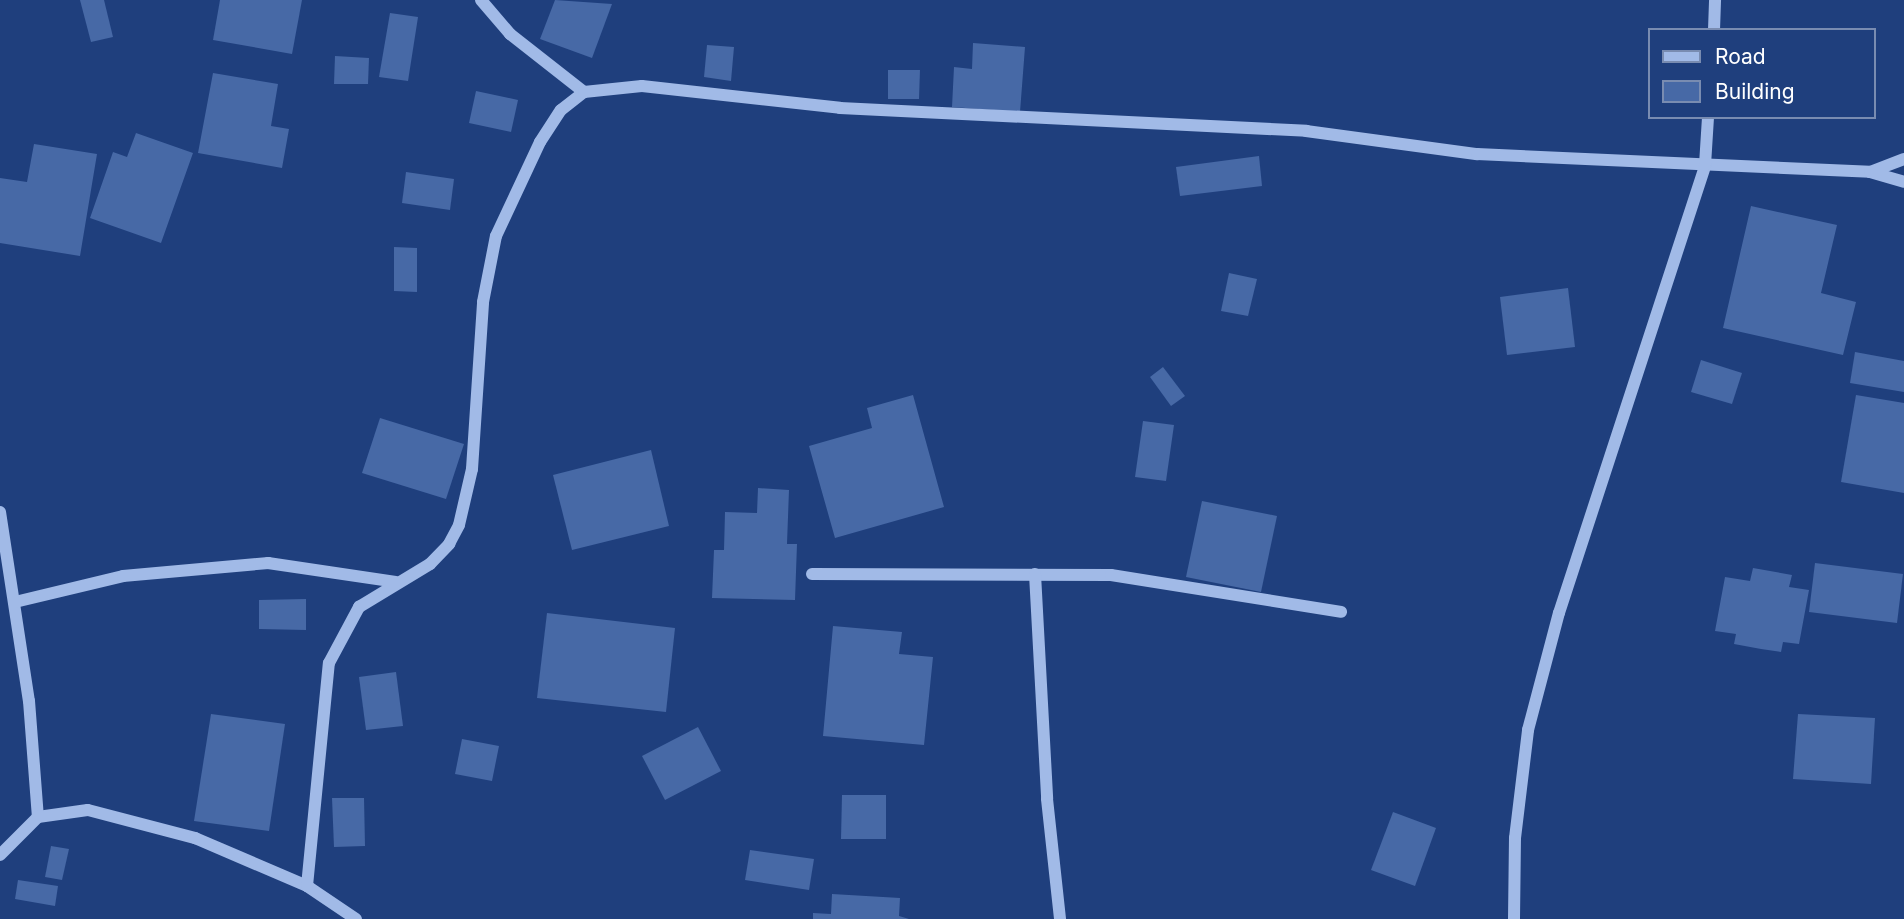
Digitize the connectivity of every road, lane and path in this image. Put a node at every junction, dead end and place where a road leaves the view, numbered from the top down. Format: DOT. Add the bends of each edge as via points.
graph roads {
  1 [pos="481,0"];
  2 [pos="1715,0"];
  3 [pos="1713,28"];
  4 [pos="584,92"];
  5 [pos="1708,119"];
  6 [pos="1904,159"];
  7 [pos="1705,165"];
  8 [pos="1870,173"];
  9 [pos="1904,182"];
  10 [pos="0,512"];
  11 [pos="812,574"];
  12 [pos="1035,574"];
  13 [pos="396,582"];
  14 [pos="15,602"];
  15 [pos="1341,611"];
  16 [pos="38,817"];
  17 [pos="0,855"];
  18 [pos="307,886"];
  19 [pos="356,919"];
  20 [pos="1060,919"];
  21 [pos="1514,919"];
  1 -- 4 [label="street" via="510,34"];
  2 -- 3 [label="street"];
  4 -- 7 [label="street" via="642,86 840,108 1265,128 1477,154"];
  4 -- 13 [label="street" via="561,110 540,142 496,236 482,302 472,469 459,525 430,564"];
  5 -- 7 [label="street"];
  6 -- 8 [label="street"];
  7 -- 8 [label="street"];
  7 -- 21 [label="street" via="1559,613 1528,730 1515,838"];
  8 -- 9 [label="street"];
  10 -- 14 [label="street"];
  11 -- 12 [label="street"];
  12 -- 15 [label="street" via="1111,575"];
  12 -- 20 [label="street" via="1047,799"];
  13 -- 14 [label="street" via="268,563 123,576"];
  13 -- 18 [label="street" via="359,607 329,663"];
  14 -- 16 [label="street"];
  16 -- 17 [label="street"];
  16 -- 18 [label="street" via="88,810 195,838"];
  18 -- 19 [label="street"];
}
